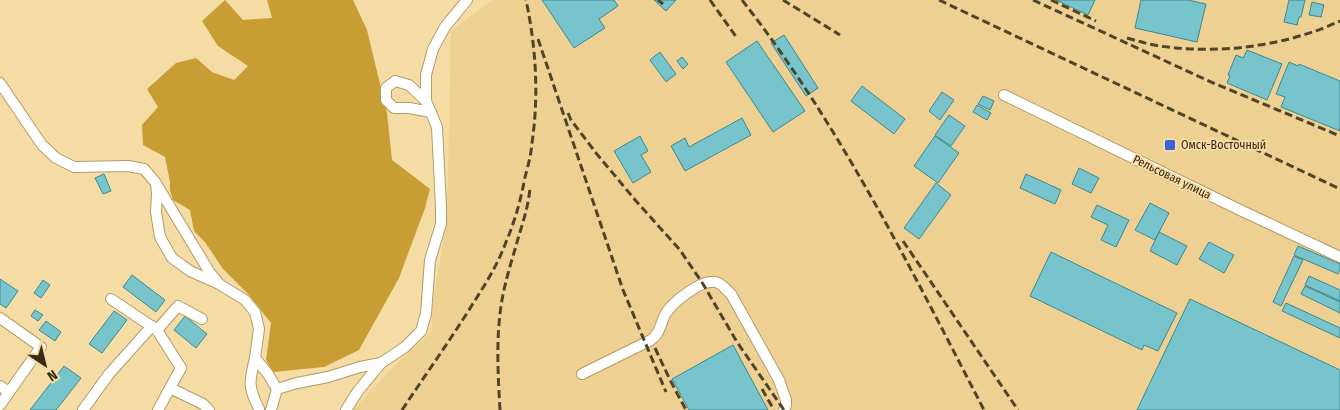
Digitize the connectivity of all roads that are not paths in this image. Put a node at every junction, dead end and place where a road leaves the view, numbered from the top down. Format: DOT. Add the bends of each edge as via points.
graph roads {
  1 [pos="467,0"];
  2 [pos="0,83"];
  3 [pos="1004,95"];
  4 [pos="426,101"];
  5 [pos="431,112"];
  6 [pos="156,183"];
  7 [pos="1340,256"];
  8 [pos="219,284"];
  9 [pos="111,299"];
  10 [pos="0,318"];
  11 [pos="202,319"];
  12 [pos="154,328"];
  13 [pos="255,358"];
  14 [pos="381,363"];
  15 [pos="582,374"];
  16 [pos="0,386"];
  17 [pos="170,388"];
  18 [pos="277,389"];
  19 [pos="9,392"];
  20 [pos="0,405"];
  21 [pos="83,410"];
  22 [pos="158,410"];
  23 [pos="209,410"];
  24 [pos="253,410"];
  25 [pos="259,410"];
  26 [pos="265,410"];
  27 [pos="271,410"];
  28 [pos="346,410"];
  29 [pos="784,410"];
  1 -- 4 [label="street" via="445,27 433,50 426,75"];
  2 -- 6 [label="street" via="42,145 56,158 74,167 128,166 144,169"];
  3 -- 7 [label="street, Рельсовая улица"];
  4 -- 5 [label="street"];
  4 -- 5 [label="street" via="409,85 395,81 386,88 386,100 394,108"];
  5 -- 14 [label="street" via="437,127 441,224 430,260 426,314 421,331 406,347"];
  6 -- 8 [label="street"];
  6 -- 8 [label="street" via="160,237 172,258 190,272"];
  8 -- 13 [label="street" via="245,300 255,312 259,329"];
  9 -- 12 [label="street"];
  10 -- 19 [label="street" via="41,346"];
  11 -- 12 [label="street" via="178,306"];
  12 -- 17 [label="street" via="181,368"];
  12 -- 21 [label="street" via="109,374"];
  13 -- 18 [label="street"];
  13 -- 25 [label="street" via="250,380"];
  14 -- 18 [label="street"];
  14 -- 28 [label="street"];
  15 -- 29 [label="street" via="652,340 657,336 666,313 681,298 703,284 716,282 731,294 779,380 786,400"];
  16 -- 19 [label="street"];
  17 -- 22 [label="street"];
  17 -- 23 [label="street"];
  18 -- 27 [label="street"];
  19 -- 20 [label="street"];
  24 -- 25 [label="street"];
  25 -- 26 [label="street"];
}
